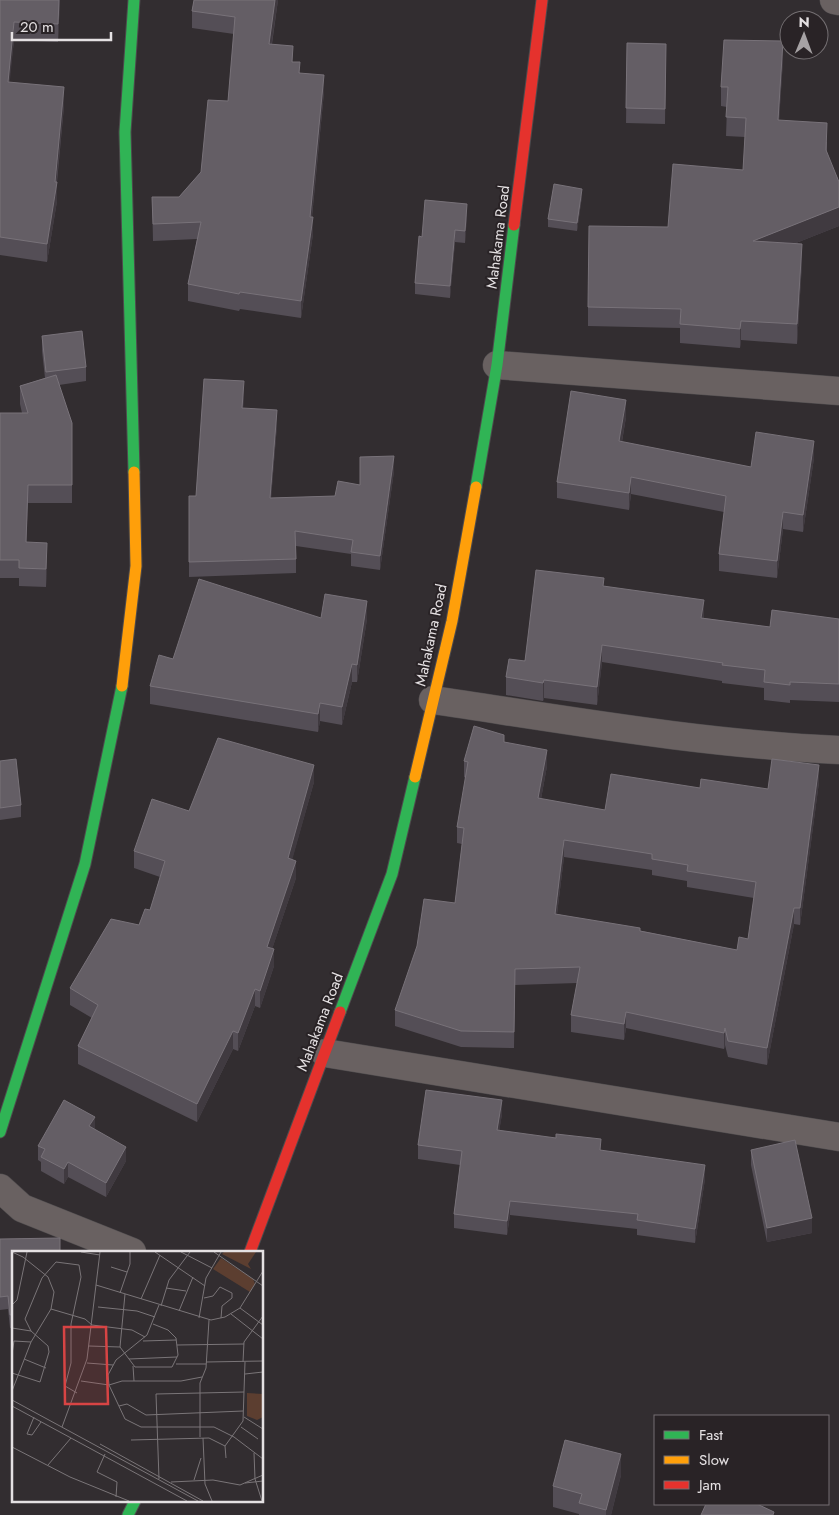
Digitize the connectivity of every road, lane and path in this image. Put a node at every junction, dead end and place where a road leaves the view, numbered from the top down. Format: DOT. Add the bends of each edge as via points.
graph roads {
  1 [pos="134,0"];
  2 [pos="542,0"];
  3 [pos="834,0"];
  4 [pos="839,1"];
  5 [pos="497,365"];
  6 [pos="839,391"];
  7 [pos="433,700"];
  8 [pos="839,750"];
  9 [pos="325,1053"];
  10 [pos="0,1132"];
  11 [pos="839,1137"];
  12 [pos="0,1188"];
  13 [pos="129,1251"];
  14 [pos="250,1251"];
  15 [pos="134,1502"];
  16 [pos="128,1515"];
  1 -- 10 [label="street" via="125,132 135,575 120,703 85,864"];
  2 -- 5 [label="street, Mahakama Road"];
  3 -- 4 [label="street"];
  5 -- 6 [label="street"];
  5 -- 7 [label="street, Mahakama Road" via="452,621"];
  7 -- 8 [label="street" via="658,733"];
  7 -- 9 [label="street, Mahakama Road" via="392,874"];
  9 -- 11 [label="street"];
  9 -- 14 [label="street, Mahakama Road"];
  12 -- 13 [label="street" via="22,1208"];
  15 -- 16 [label="street"];
}
